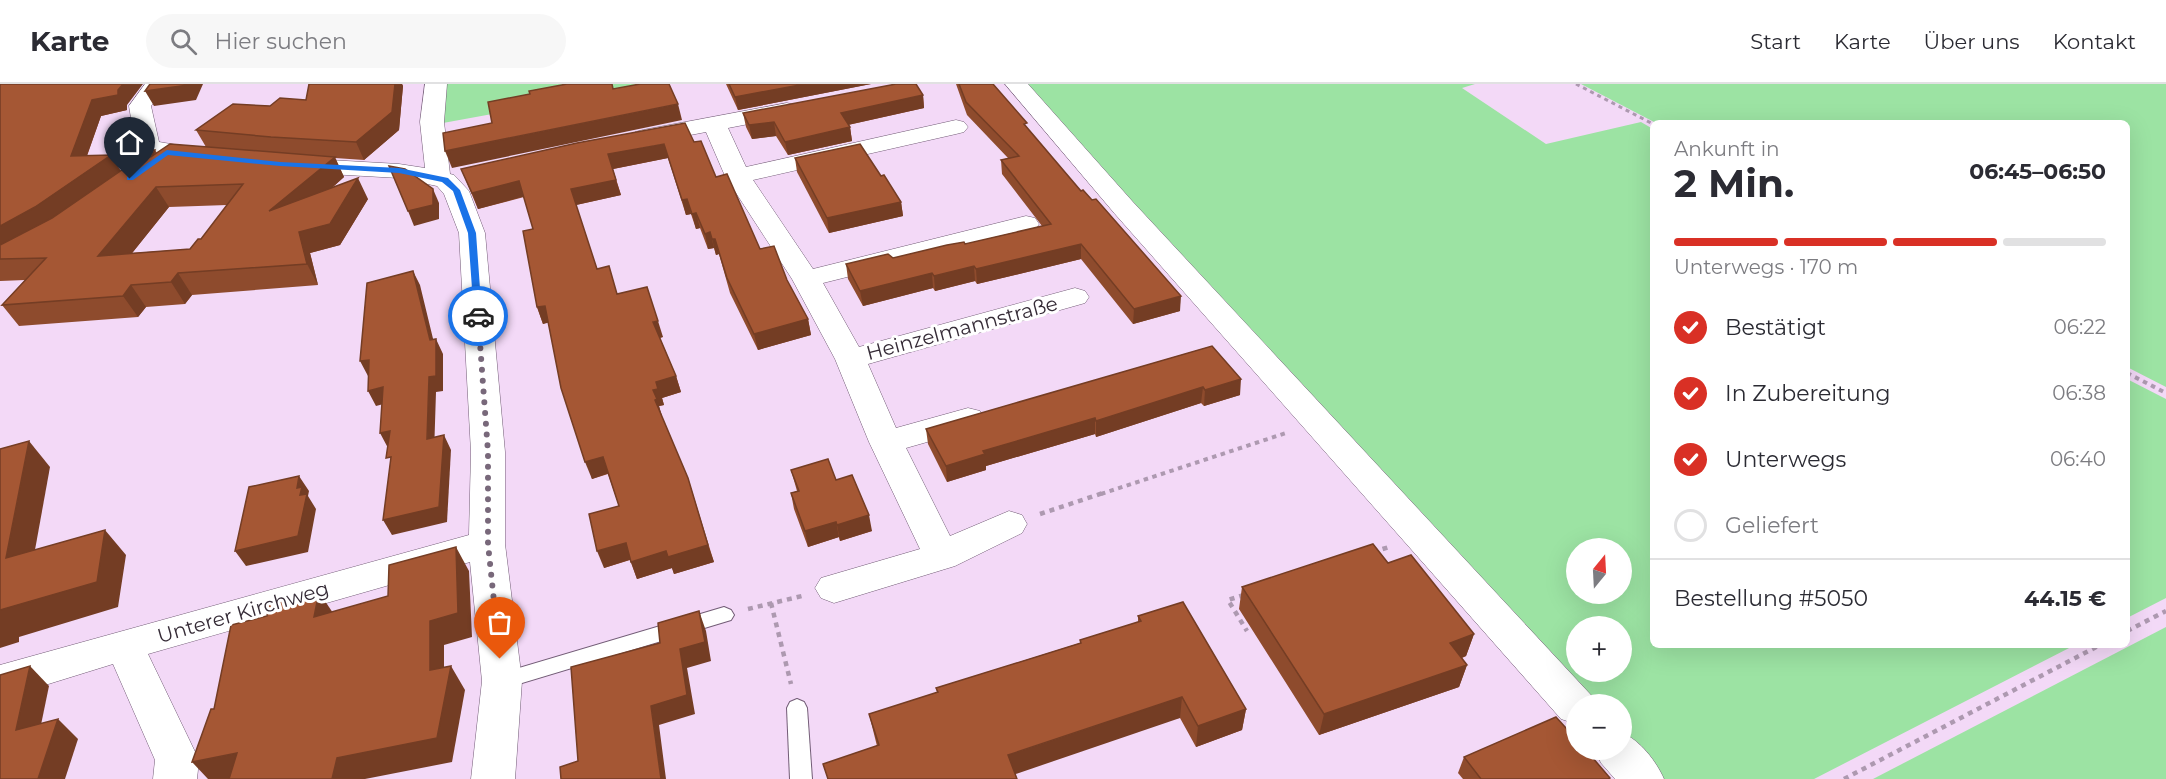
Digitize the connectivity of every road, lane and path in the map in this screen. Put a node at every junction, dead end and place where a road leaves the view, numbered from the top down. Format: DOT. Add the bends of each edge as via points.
graph roads {
  1 [pos="157,84"];
  2 [pos="436,84"];
  3 [pos="1016,84"];
  4 [pos="1576,84"];
  5 [pos="804,106"];
  6 [pos="1650,122"];
  7 [pos="714,124"];
  8 [pos="956,127"];
  9 [pos="625,141"];
  10 [pos="167,153"];
  11 [pos="223,158"];
  12 [pos="268,163"];
  13 [pos="139,172"];
  14 [pos="738,176"];
  15 [pos="450,178"];
  16 [pos="1026,224"];
  17 [pos="806,279"];
  18 [pos="1075,297"];
  19 [pos="850,359"];
  20 [pos="2130,375"];
  21 [pos="2166,393"];
  22 [pos="1000,409"];
  23 [pos="1318,423"];
  24 [pos="886,442"];
  25 [pos="1009,524"];
  26 [pos="1421,536"];
  27 [pos="488,544"];
  28 [pos="1364,555"];
  29 [pos="942,556"];
  30 [pos="834,588"];
  31 [pos="1251,593"];
  32 [pos="771,603"];
  33 [pos="2166,611"];
  34 [pos="724,615"];
  35 [pos="2130,629"];
  36 [pos="1247,631"];
  37 [pos="124,645"];
  38 [pos="2094,648"];
  39 [pos="502,681"];
  40 [pos="0,682"];
  41 [pos="1566,696"];
  42 [pos="797,708"];
  43 [pos="1625,760"];
  44 [pos="175,779"];
  45 [pos="493,779"];
  46 [pos="801,779"];
  47 [pos="1642,779"];
  48 [pos="1844,779"];
  1 -- 10 [label="street" via="140,106 148,148"];
  2 -- 15 [label="street" via="432,122"];
  3 -- 23 [label="street"];
  4 -- 6 [label="path"];
  5 -- 7 [label="street"];
  7 -- 9 [label="street"];
  7 -- 14 [label="street, Heinzelmannstraße"];
  8 -- 14 [label="street"];
  10 -- 11 [label="street"];
  10 -- 13 [label="street"];
  12 -- 15 [label="street"];
  14 -- 17 [label="street, Heinzelmannstraße"];
  15 -- 27 [label="street" via="472,233 488,452"];
  16 -- 17 [label="street"];
  17 -- 19 [label="street, Heinzelmannstraße"];
  18 -- 19 [label="street, Heinzelmannstraße"];
  19 -- 24 [label="street, Heinzelmannstraße"];
  20 -- 21 [label="path"];
  22 -- 24 [label="street"];
  23 -- 25 [label="path"];
  23 -- 26 [label="street"];
  24 -- 29 [label="street, Heinzelmannstraße"];
  25 -- 29 [label="street"];
  26 -- 28 [label="path"];
  26 -- 41 [label="street"];
  27 -- 37 [label="street, Unterer Kirchweg"];
  27 -- 39 [label="street"];
  29 -- 30 [label="street"];
  30 -- 32 [label="path"];
  31 -- 36 [label="path" via="1228,600"];
  32 -- 34 [label="path"];
  32 -- 42 [label="path"];
  33 -- 35 [label="path"];
  34 -- 39 [label="lane"];
  37 -- 40 [label="street, Unterer Kirchweg"];
  37 -- 44 [label="street" via="177,760"];
  38 -- 48 [label="path"];
  39 -- 45 [label="street"];
  42 -- 46 [label="lane"];
  43 -- 47 [label="street"];
}
